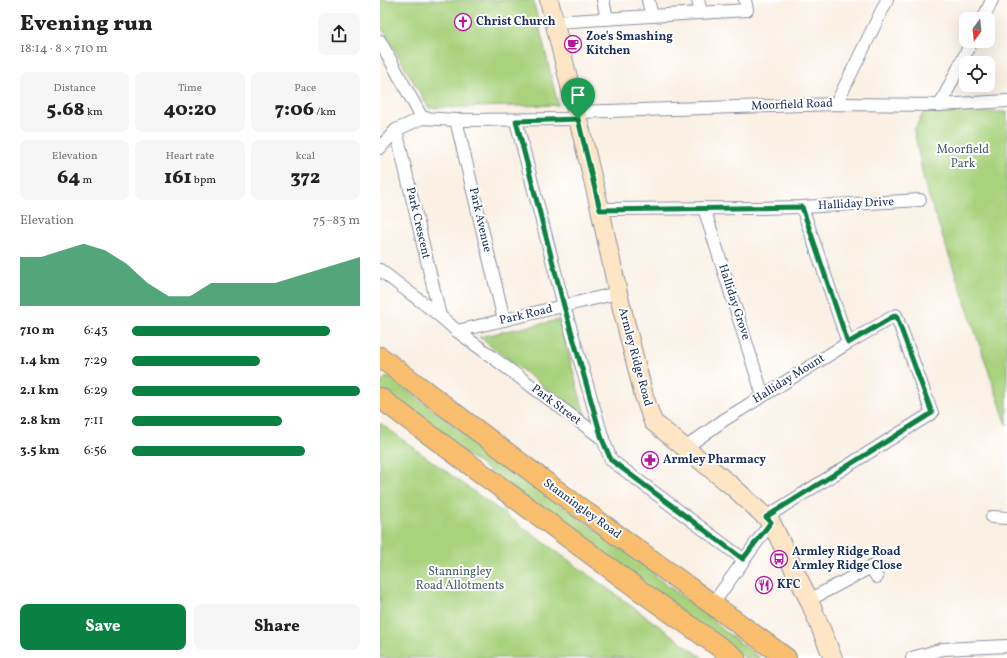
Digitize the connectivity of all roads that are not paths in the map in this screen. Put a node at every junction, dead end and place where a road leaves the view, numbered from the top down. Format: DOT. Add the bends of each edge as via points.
graph roads {
  1 [pos="549,0"];
  2 [pos="603,0"];
  3 [pos="648,0"];
  4 [pos="698,0"];
  5 [pos="887,0"];
  6 [pos="992,0"];
  7 [pos="746,5"];
  8 [pos="701,12"];
  9 [pos="986,12"];
  10 [pos="652,16"];
  11 [pos="607,19"];
  12 [pos="555,22"];
  13 [pos="380,41"];
  14 [pos="968,48"];
  15 [pos="1007,101"];
  16 [pos="836,104"];
  17 [pos="940,104"];
  18 [pos="577,116"];
  19 [pos="422,118"];
  20 [pos="456,120"];
  21 [pos="516,121"];
  22 [pos="396,130"];
  23 [pos="380,148"];
  24 [pos="920,200"];
  25 [pos="802,207"];
  26 [pos="704,208"];
  27 [pos="600,210"];
  28 [pos="380,270"];
  29 [pos="618,293"];
  30 [pos="564,306"];
  31 [pos="440,316"];
  32 [pos="504,320"];
  33 [pos="457,331"];
  34 [pos="848,343"];
  35 [pos="380,357"];
  36 [pos="763,396"];
  37 [pos="380,398"];
  38 [pos="602,439"];
  39 [pos="685,448"];
  40 [pos="992,517"];
  41 [pos="1007,518"];
  42 [pos="768,519"];
  43 [pos="743,559"];
  44 [pos="877,577"];
  45 [pos="808,600"];
  46 [pos="712,605"];
  47 [pos="1007,646"];
  48 [pos="832,656"];
  49 [pos="735,658"];
  50 [pos="786,658"];
  51 [pos="912,658"];
  1 -- 12 [label="street, Armley Ridge Road"];
  2 -- 11 [label="street"];
  3 -- 10 [label="street"];
  4 -- 8 [label="street"];
  5 -- 16 [label="street"];
  6 -- 9 [label="street"];
  7 -- 8 [label="street"];
  8 -- 10 [label="street"];
  10 -- 11 [label="street"];
  11 -- 12 [label="street"];
  12 -- 18 [label="street, Armley Ridge Road"];
  13 -- 19 [label="street"];
  14 -- 17 [label="street"];
  15 -- 17 [label="street, Moorfield Road"];
  16 -- 17 [label="street, Moorfield Road"];
  16 -- 18 [label="street, Moorfield Road"];
  18 -- 21 [label="street, Moorfield Road"];
  18 -- 27 [label="street, Armley Ridge Road"];
  19 -- 20 [label="street, Moorfield Road"];
  19 -- 22 [label="street, Moorfield Road"];
  20 -- 21 [label="street, Moorfield Road"];
  20 -- 32 [label="street, Park Avenue"];
  21 -- 30 [label="street"];
  22 -- 23 [label="street, Moorfield Road"];
  22 -- 31 [label="street, Park Crescent"];
  24 -- 25 [label="street, Halliday Drive"];
  25 -- 26 [label="street, Halliday Drive"];
  25 -- 34 [label="street"];
  26 -- 27 [label="street, Halliday Drive"];
  26 -- 36 [label="street, Halliday Grove"];
  27 -- 29 [label="street, Armley Ridge Road"];
  28 -- 31 [label="street, Park Street"];
  29 -- 30 [label="street, Park Road"];
  29 -- 39 [label="street, Armley Ridge Road" via="653,422"];
  30 -- 32 [label="street, Park Road"];
  30 -- 38 [label="street"];
  31 -- 33 [label="street, Park Street"];
  32 -- 33 [label="street, Park Road"];
  33 -- 38 [label="street, Park Street"];
  34 -- 36 [label="street, Halliday Mount"];
  34 -- 42 [label="street, Halliday Mount" via="896,315 932,413"];
  35 -- 46 [label="main road, Stanningley Road"];
  36 -- 39 [label="street, Halliday Mount"];
  37 -- 49 [label="main road"];
  38 -- 43 [label="street" via="611,460"];
  39 -- 42 [label="street, Armley Ridge Road"];
  40 -- 41 [label="street"];
  42 -- 43 [label="street"];
  42 -- 45 [label="street, Armley Ridge Road"];
  43 -- 46 [label="street"];
  44 -- 45 [label="street" via="871,568"];
  45 -- 48 [label="street, Armley Ridge Road"];
  46 -- 50 [label="main road, Stanningley Road"];
  47 -- 51 [label="street" via="943,649"];
}
